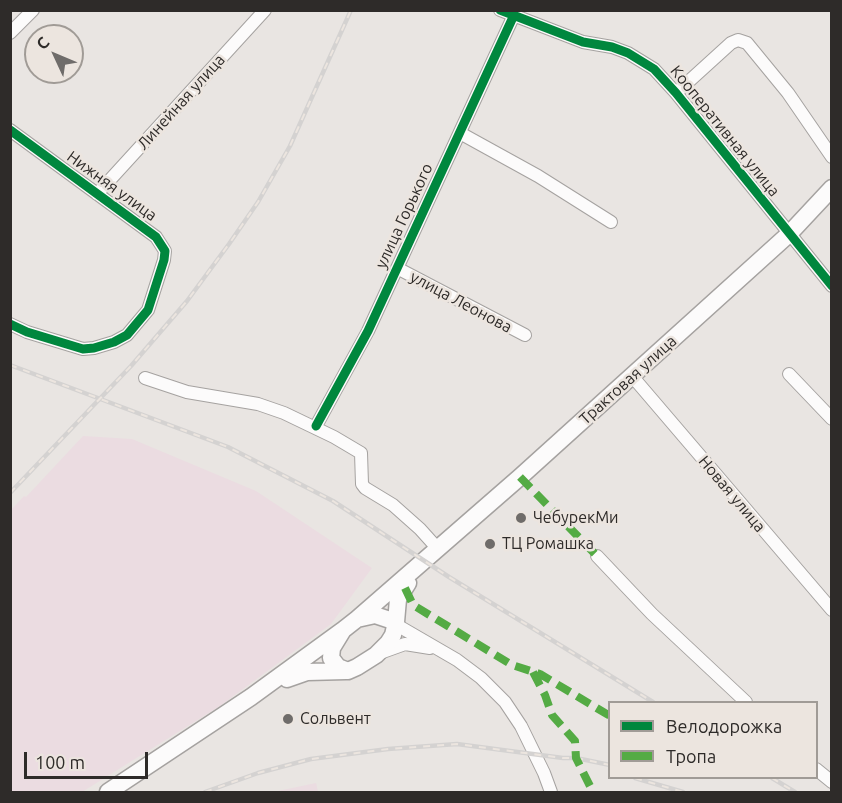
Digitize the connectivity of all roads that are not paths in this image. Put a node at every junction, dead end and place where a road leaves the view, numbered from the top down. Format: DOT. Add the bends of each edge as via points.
graph roads {
  1 [pos="33,10"];
  2 [pos="265,10"];
  3 [pos="500,10"];
  4 [pos="514,15"];
  5 [pos="11,32"];
  6 [pos="676,93"];
  7 [pos="10,130"];
  8 [pos="460,133"];
  9 [pos="831,157"];
  10 [pos="831,188"];
  11 [pos="97,194"];
  12 [pos="611,222"];
  13 [pos="789,234"];
  14 [pos="397,268"];
  15 [pos="831,286"];
  16 [pos="10,324"];
  17 [pos="525,335"];
  18 [pos="789,374"];
  19 [pos="632,376"];
  20 [pos="145,378"];
  21 [pos="831,419"];
  22 [pos="316,426"];
  23 [pos="438,549"];
  24 [pos="597,556"];
  25 [pos="418,567"];
  26 [pos="831,610"];
  27 [pos="357,619"];
  28 [pos="396,623"];
  29 [pos="343,630"];
  30 [pos="440,650"];
  31 [pos="376,655"];
  32 [pos="348,671"];
  33 [pos="252,698"];
  34 [pos="745,701"];
  35 [pos="818,772"];
  36 [pos="831,782"];
  37 [pos="108,792"];
  38 [pos="551,792"];
  1 -- 5 [label="street"];
  2 -- 11 [label="street, Линейная улица"];
  3 -- 4 [label="street, Кооперативная улица"];
  4 -- 6 [label="street, Кооперативная улица" via="583,42 628,53 654,69"];
  4 -- 8 [label="street, улица Горького"];
  6 -- 9 [label="street" via="731,43 747,43 788,93"];
  6 -- 13 [label="street, Кооперативная улица"];
  7 -- 11 [label="street, Нижняя улица"];
  8 -- 12 [label="street"];
  8 -- 14 [label="street, улица Горького"];
  10 -- 13 [label="highway, Трактовая улица"];
  11 -- 16 [label="street, Нижняя улица" via="156,237 165,251 148,310 127,335 94,348 83,349"];
  13 -- 15 [label="street, Кооперативная улица"];
  13 -- 19 [label="highway, Трактовая улица"];
  14 -- 17 [label="street, улица Леонова"];
  14 -- 22 [label="street, улица Горького"];
  18 -- 21 [label="street"];
  19 -- 23 [label="highway, Трактовая улица"];
  19 -- 26 [label="street, Новая улица"];
  20 -- 22 [label="street" via="187,392 258,404"];
  22 -- 23 [label="street" via="361,453 362,484 393,505"];
  23 -- 25 [label="highway, Трактовая улица"];
  24 -- 34 [label="street"];
  25 -- 27 [label="highway"];
  25 -- 28 [label="highway" via="398,599"];
  27 -- 28 [label="highway" via="375,615"];
  27 -- 29 [label="highway"];
  28 -- 30 [label="street"];
  28 -- 31 [label="highway" via="388,643"];
  29 -- 32 [label="highway" via="332,648 331,658"];
  29 -- 33 [label="highway"];
  30 -- 31 [label="street" via="405,644"];
  30 -- 38 [label="street" via="481,678 505,702 521,726"];
  31 -- 32 [label="highway"];
  32 -- 33 [label="highway" via="307,672 285,679"];
  33 -- 37 [label="highway"];
  35 -- 36 [label="street"];
}
